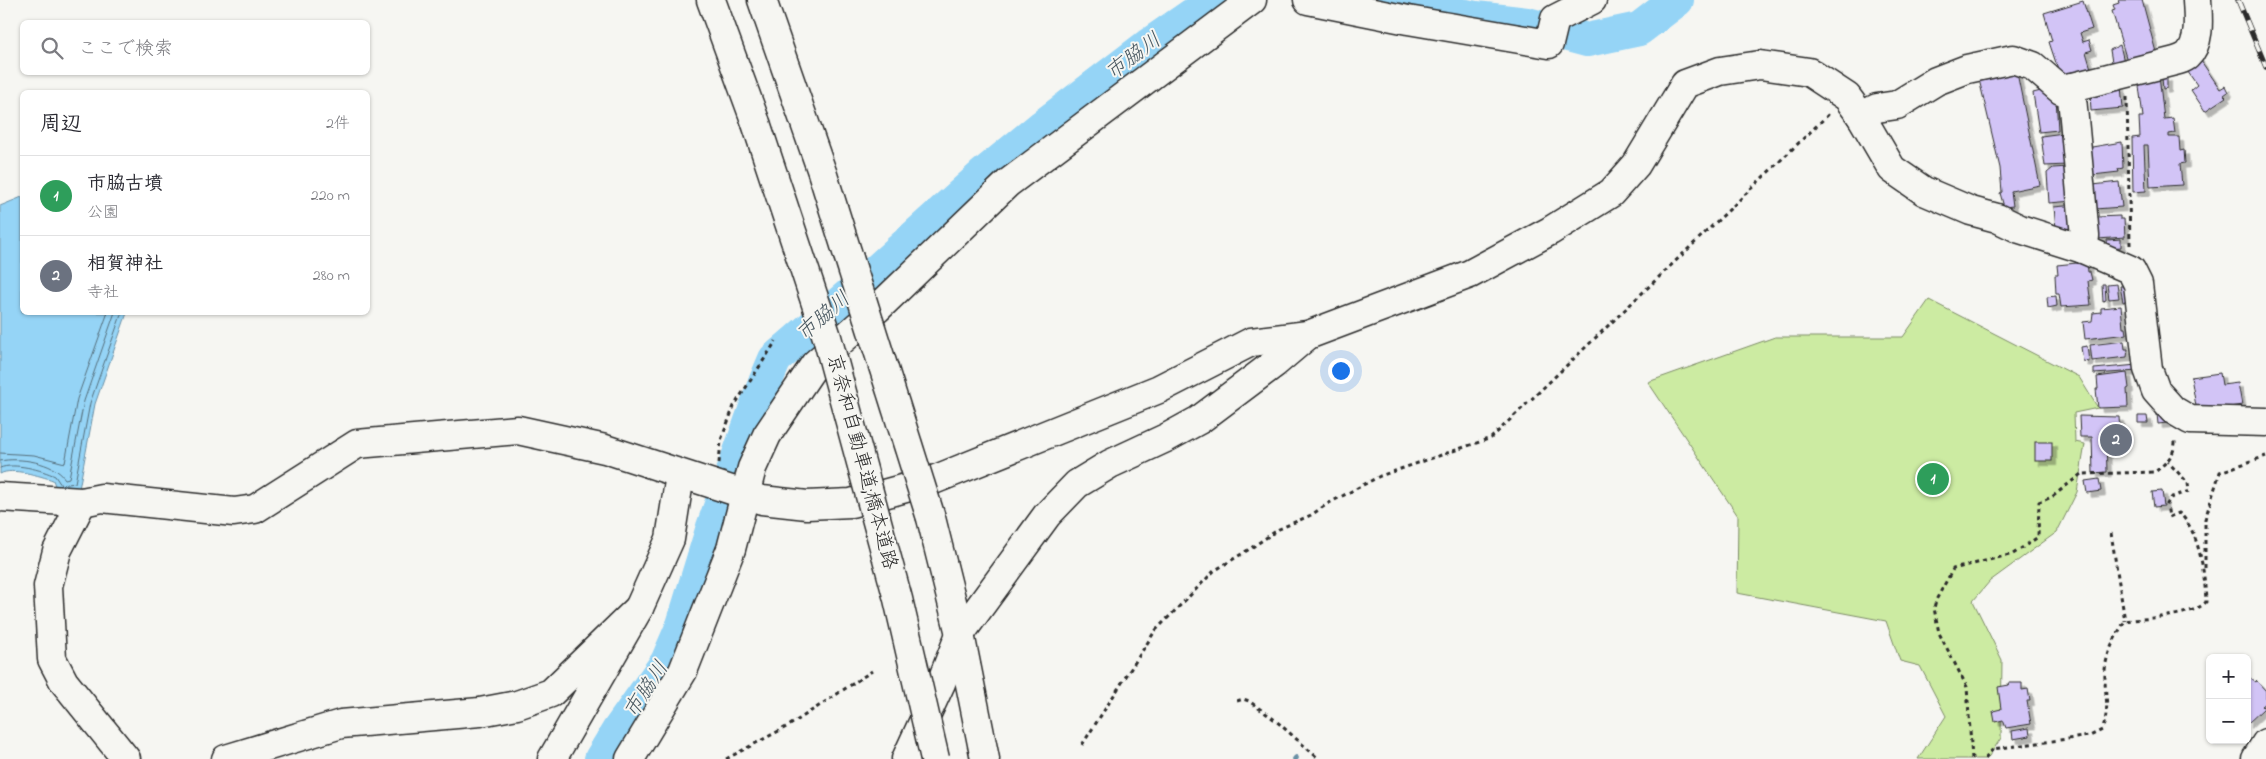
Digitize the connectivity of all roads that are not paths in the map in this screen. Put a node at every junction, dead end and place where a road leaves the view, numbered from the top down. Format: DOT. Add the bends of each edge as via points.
graph roads {
  1 [pos="698,0"];
  2 [pos="710,0"];
  3 [pos="762,0"];
  4 [pos="1252,0"];
  5 [pos="1308,0"];
  6 [pos="1592,0"];
  7 [pos="2197,0"];
  8 [pos="738,73"];
  9 [pos="2071,88"];
  10 [pos="1854,107"];
  11 [pos="2083,249"];
  12 [pos="1308,335"];
  13 [pos="2266,422"];
  14 [pos="680,475"];
  15 [pos="745,494"];
  16 [pos="0,497"];
  17 [pos="82,502"];
  18 [pos="639,608"];
  19 [pos="960,634"];
  20 [pos="2266,743"];
  21 [pos="126,759"];
  22 [pos="226,759"];
  23 [pos="552,759"];
  24 [pos="630,759"];
  25 [pos="906,759"];
  26 [pos="935,759"];
  27 [pos="985,759"];
  28 [pos="2256,759"];
  1 -- 8 [label="main road"];
  2 -- 8 [label="main road, 京奈和自動車道;橋本道路"];
  3 -- 19 [label="main road, bridge" via="822,172 931,518"];
  4 -- 15 [label="main road" via="1008,183 814,364 767,435 752,468"];
  5 -- 6 [label="main road" via="1408,20 1552,31"];
  7 -- 9 [label="main road" via="2195,42 2187,56"];
  8 -- 26 [label="main road, 京奈和自動車道;橋本道路, bridge" via="827,337 898,599"];
  9 -- 10 [label="main road" via="2061,90 2034,66 2013,59 1967,69 1936,81 1897,106"];
  9 -- 11 [label="main road" via="2085,236"];
  10 -- 11 [label="main road" via="1892,169 1924,192"];
  10 -- 12 [label="main road" via="1809,72 1760,65 1720,71 1685,84 1636,165 1612,193 1470,274"];
  11 -- 13 [label="main road" via="2131,270 2138,284 2148,370 2156,391 2173,410 2190,420"];
  12 -- 15 [label="main road" via="1251,342 1159,389 931,481 896,492 851,503 807,505 762,500"];
  12 -- 19 [label="main road" via="1199,420 1077,484 1047,515"];
  14 -- 15 [label="main road"];
  14 -- 17 [label="main road" via="605,449 518,430 357,444 255,509 234,512 102,498"];
  14 -- 18 [label="main road" via="670,539"];
  15 -- 24 [label="main road" via="731,549 682,671"];
  16 -- 17 [label="main road"];
  17 -- 21 [label="main road" via="57,551 48,586 52,659 64,682"];
  18 -- 22 [label="main road" via="552,693 480,712 341,724"];
  18 -- 23 [label="main road"];
  19 -- 25 [label="main road"];
  19 -- 27 [label="main road"];
  20 -- 28 [label="main road"];
}
